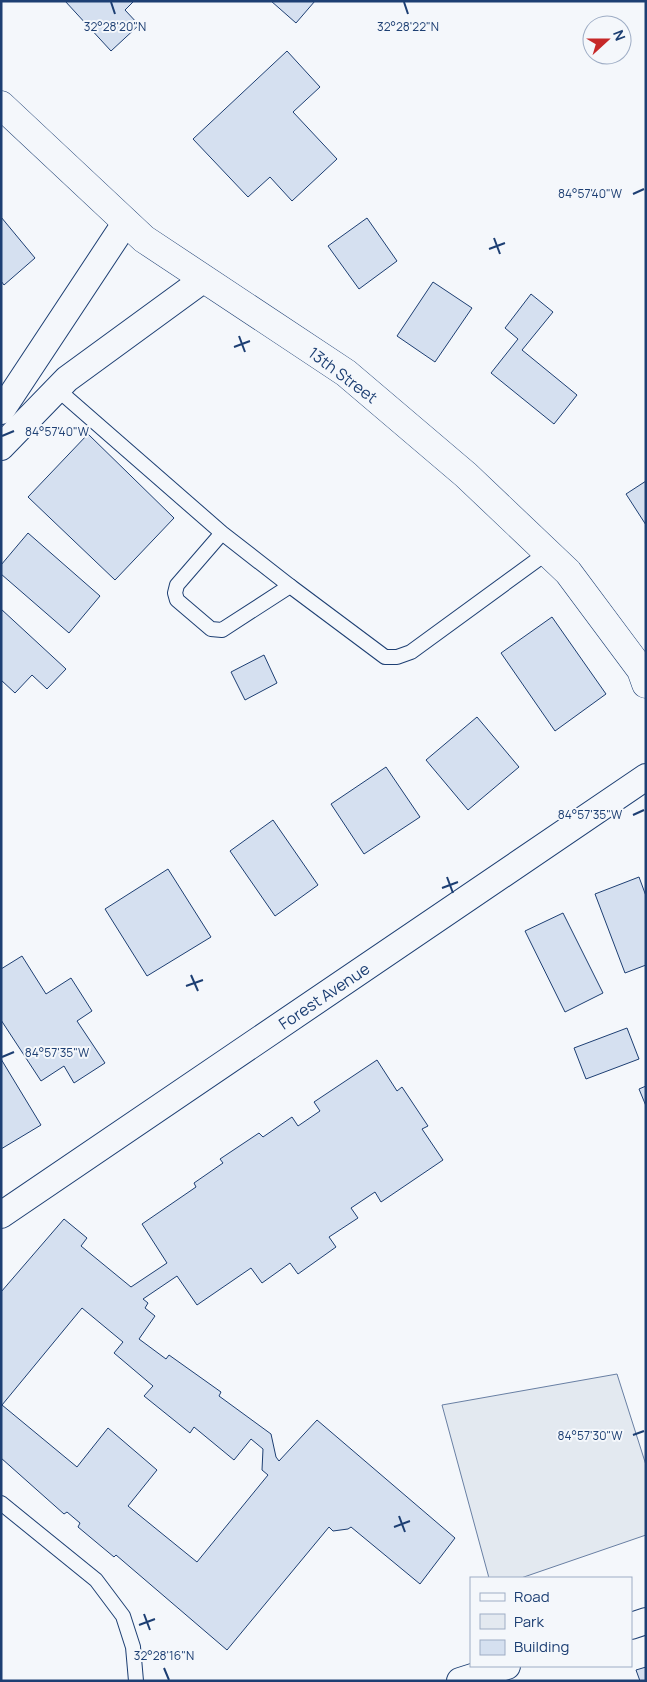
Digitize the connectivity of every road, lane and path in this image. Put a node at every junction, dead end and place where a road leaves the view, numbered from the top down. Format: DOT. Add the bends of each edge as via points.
graph roads {
  1 [pos="1,105"];
  2 [pos="126,222"];
  3 [pos="204,279"];
  4 [pos="57,389"];
  5 [pos="1,411"];
  6 [pos="1,447"];
  7 [pos="222,533"];
  8 [pos="548,552"];
  9 [pos="290,586"];
  10 [pos="646,684"];
  11 [pos="646,777"];
  12 [pos="1,1215"];
  13 [pos="1,1503"];
  14 [pos="646,1621"];
  15 [pos="632,1626"];
  16 [pos="504,1667"];
  17 [pos="136,1681"];
  18 [pos="460,1681"];
  1 -- 2 [label="main road, 13th Street"];
  2 -- 3 [label="main road, 13th Street" via="144,239"];
  2 -- 5 [label="street"];
  3 -- 4 [label="street"];
  3 -- 8 [label="main road, 13th Street" via="346,374 466,475"];
  4 -- 6 [label="street"];
  4 -- 7 [label="lane"];
  7 -- 9 [label="lane"];
  7 -- 9 [label="lane" via="177,585 175,594 177,600 211,628 222,630"];
  8 -- 9 [label="lane" via="411,652 397,657 385,657"];
  8 -- 10 [label="main road, 13th Street" via="574,580 641,670"];
  11 -- 12 [label="street, Forest Avenue"];
  13 -- 17 [label="lane" via="96,1580 124,1616 134,1646"];
  14 -- 15 [label="street"];
  16 -- 18 [label="street"];
}
